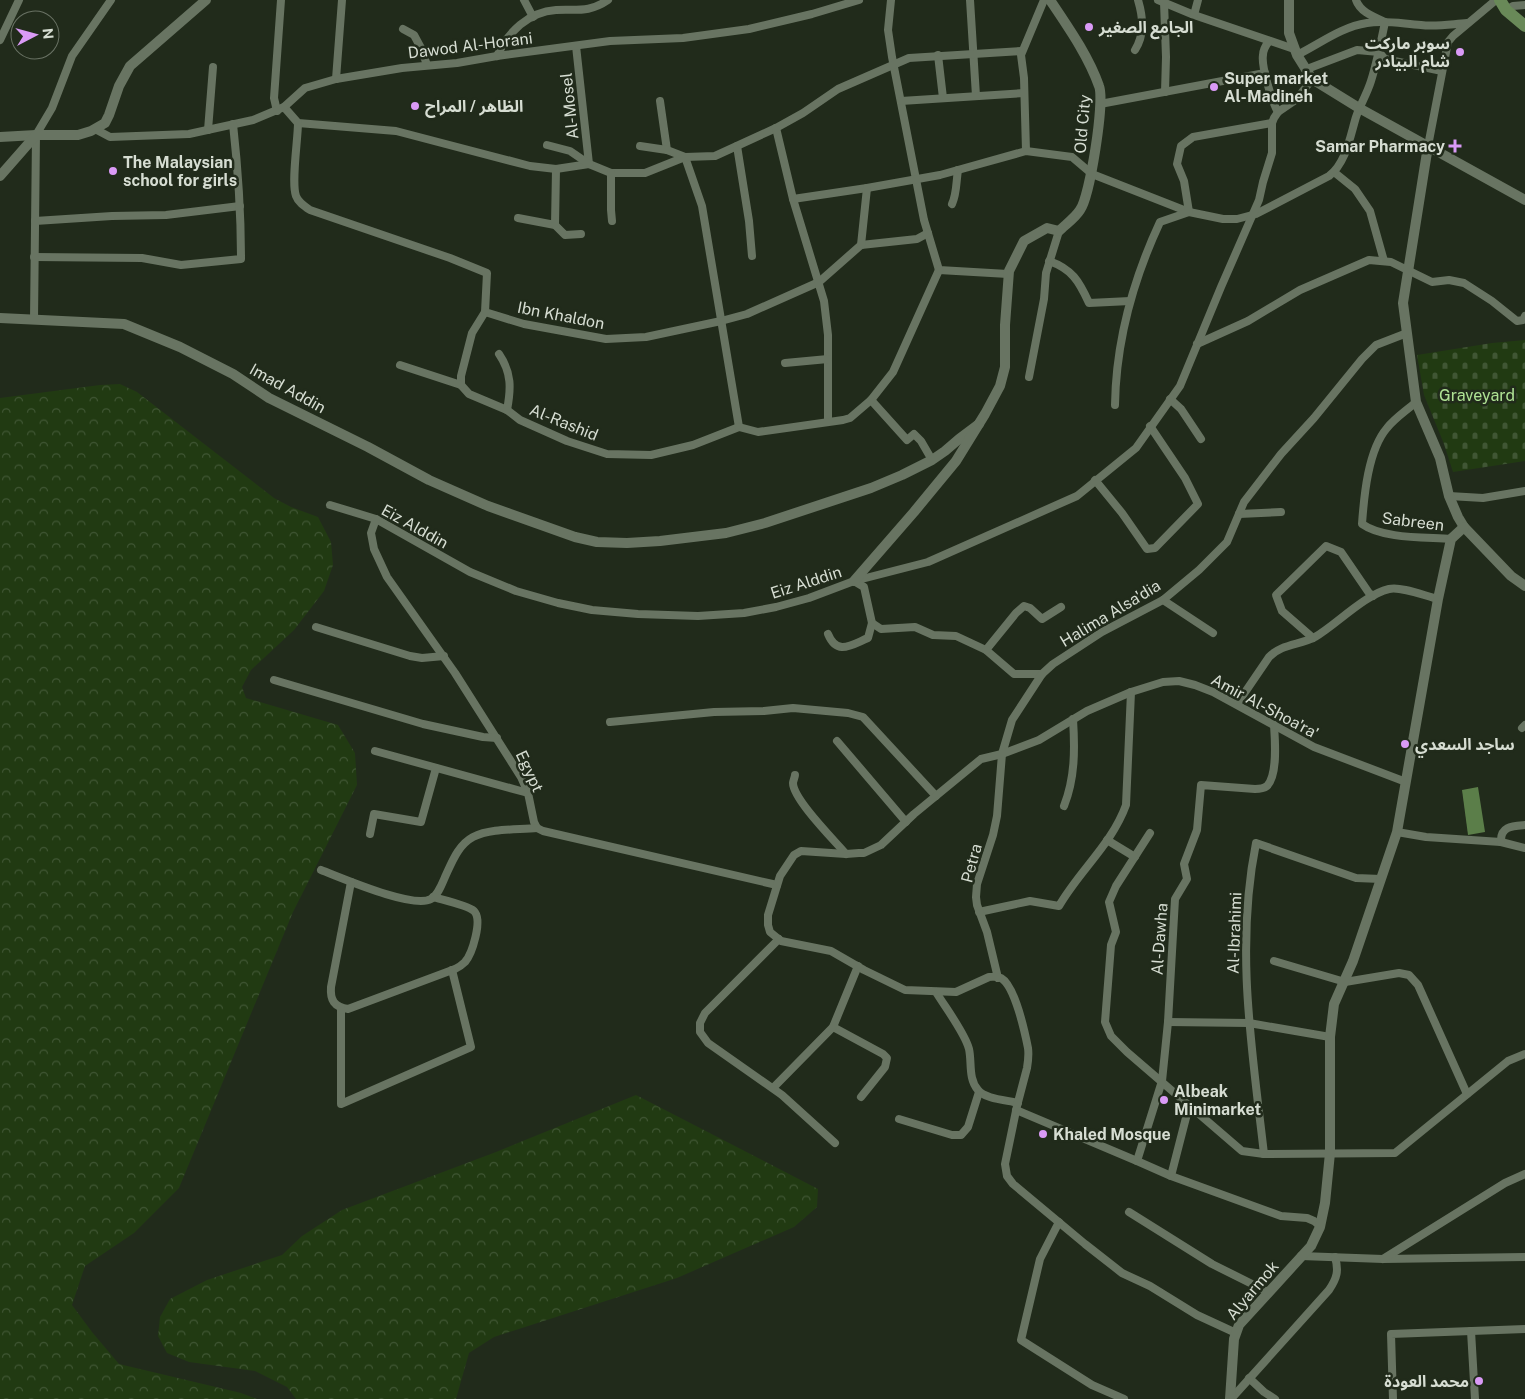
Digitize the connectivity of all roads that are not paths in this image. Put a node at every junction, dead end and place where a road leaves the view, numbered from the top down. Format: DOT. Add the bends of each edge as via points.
graph roads {
  1 [pos="19,0"];
  2 [pos="111,0"];
  3 [pos="206,0"];
  4 [pos="281,0"];
  5 [pos="342,0"];
  6 [pos="524,0"];
  7 [pos="608,0"];
  8 [pos="860,0"];
  9 [pos="891,0"];
  10 [pos="970,0"];
  11 [pos="1044,0"];
  12 [pos="1050,0"];
  13 [pos="1138,0"];
  14 [pos="1198,0"];
  15 [pos="1289,0"];
  16 [pos="1356,0"];
  17 [pos="1161,1"];
  18 [pos="1500,3"];
  19 [pos="1525,5"];
  20 [pos="1194,15"];
  21 [pos="533,17"];
  22 [pos="1385,22"];
  23 [pos="1467,23"];
  24 [pos="1525,26"];
  25 [pos="403,29"];
  26 [pos="0,40"];
  27 [pos="1269,41"];
  28 [pos="576,46"];
  29 [pos="1135,50"];
  30 [pos="1022,51"];
  31 [pos="1296,52"];
  32 [pos="1379,52"];
  33 [pos="973,54"];
  34 [pos="938,55"];
  35 [pos="497,56"];
  36 [pos="894,64"];
  37 [pos="427,66"];
  38 [pos="213,67"];
  39 [pos="1307,69"];
  40 [pos="1442,71"];
  41 [pos="1266,73"];
  42 [pos="336,79"];
  43 [pos="1312,79"];
  44 [pos="1165,92"];
  45 [pos="1024,93"];
  46 [pos="976,96"];
  47 [pos="943,98"];
  48 [pos="660,101"];
  49 [pos="901,101"];
  50 [pos="1100,104"];
  51 [pos="1359,108"];
  52 [pos="280,109"];
  53 [pos="1278,112"];
  54 [pos="298,123"];
  55 [pos="1272,123"];
  56 [pos="233,124"];
  57 [pos="776,128"];
  58 [pos="95,129"];
  59 [pos="208,130"];
  60 [pos="36,135"];
  61 [pos="0,137"];
  62 [pos="547,145"];
  63 [pos="640,146"];
  64 [pos="737,146"];
  65 [pos="1428,146"];
  66 [pos="667,150"];
  67 [pos="1026,151"];
  68 [pos="685,157"];
  69 [pos="589,164"];
  70 [pos="556,169"];
  71 [pos="958,170"];
  72 [pos="1334,172"];
  73 [pos="611,173"];
  74 [pos="1092,174"];
  75 [pos="0,176"];
  76 [pos="916,179"];
  77 [pos="867,188"];
  78 [pos="793,199"];
  79 [pos="1525,200"];
  80 [pos="952,204"];
  81 [pos="240,206"];
  82 [pos="1190,212"];
  83 [pos="1251,216"];
  84 [pos="518,218"];
  85 [pos="35,221"];
  86 [pos="612,221"];
  87 [pos="555,225"];
  88 [pos="1059,232"];
  89 [pos="928,233"];
  90 [pos="581,234"];
  91 [pos="861,245"];
  92 [pos="752,256"];
  93 [pos="34,257"];
  94 [pos="1049,261"];
  95 [pos="1384,261"];
  96 [pos="939,270"];
  97 [pos="1409,271"];
  98 [pos="1008,274"];
  99 [pos="818,282"];
  100 [pos="1130,301"];
  101 [pos="485,312"];
  102 [pos="1525,316"];
  103 [pos="0,318"];
  104 [pos="34,320"];
  105 [pos="721,321"];
  106 [pos="1407,333"];
  107 [pos="1197,344"];
  108 [pos="500,354"];
  109 [pos="828,359"];
  110 [pos="785,363"];
  111 [pos="400,365"];
  112 [pos="1029,377"];
  113 [pos="461,385"];
  114 [pos="1170,399"];
  115 [pos="870,400"];
  116 [pos="1416,402"];
  117 [pos="1115,404"];
  118 [pos="507,410"];
  119 [pos="828,421"];
  120 [pos="979,424"];
  121 [pos="1150,426"];
  122 [pos="739,427"];
  123 [pos="1201,439"];
  124 [pos="932,460"];
  125 [pos="1095,480"];
  126 [pos="1525,491"];
  127 [pos="1450,496"];
  128 [pos="330,505"];
  129 [pos="1281,512"];
  130 [pos="1239,514"];
  131 [pos="376,519"];
  132 [pos="1464,527"];
  133 [pos="1451,539"];
  134 [pos="854,581"];
  135 [pos="1525,586"];
  136 [pos="1373,596"];
  137 [pos="1438,599"];
  138 [pos="1163,600"];
  139 [pos="1061,607"];
  140 [pos="872,623"];
  141 [pos="316,626"];
  142 [pos="1213,633"];
  143 [pos="828,634"];
  144 [pos="1313,638"];
  145 [pos="986,650"];
  146 [pos="444,656"];
  147 [pos="1042,674"];
  148 [pos="274,680"];
  149 [pos="1131,692"];
  150 [pos="1236,704"];
  151 [pos="1073,719"];
  152 [pos="610,722"];
  153 [pos="1274,725"];
  154 [pos="497,738"];
  155 [pos="837,741"];
  156 [pos="375,751"];
  157 [pos="1002,754"];
  158 [pos="436,768"];
  159 [pos="795,775"];
  160 [pos="1406,782"];
  161 [pos="528,793"];
  162 [pos="936,796"];
  163 [pos="1064,806"];
  164 [pos="906,822"];
  165 [pos="1525,825"];
  166 [pos="537,828"];
  167 [pos="1397,832"];
  168 [pos="1150,833"];
  169 [pos="370,834"];
  170 [pos="1107,840"];
  171 [pos="1501,842"];
  172 [pos="1525,848"];
  173 [pos="846,854"];
  174 [pos="1135,857"];
  175 [pos="321,870"];
  176 [pos="1381,879"];
  177 [pos="352,882"];
  178 [pos="777,885"];
  179 [pos="434,897"];
  180 [pos="979,912"];
  181 [pos="779,939"];
  182 [pos="1274,961"];
  183 [pos="858,966"];
  184 [pos="452,970"];
  185 [pos="998,978"];
  186 [pos="1345,982"];
  187 [pos="936,992"];
  188 [pos="341,1008"];
  189 [pos="1168,1022"];
  190 [pos="1249,1023"];
  191 [pos="833,1027"];
  192 [pos="1330,1037"];
  193 [pos="1525,1054"];
  194 [pos="1162,1081"];
  195 [pos="773,1088"];
  196 [pos="980,1092"];
  197 [pos="1467,1094"];
  198 [pos="861,1097"];
  199 [pos="1017,1106"];
  200 [pos="1189,1106"];
  201 [pos="900,1119"];
  202 [pos="836,1143"];
  203 [pos="1330,1153"];
  204 [pos="1264,1154"];
  205 [pos="1137,1161"];
  206 [pos="1525,1174"];
  207 [pos="1171,1176"];
  208 [pos="1129,1212"];
  209 [pos="1059,1222"];
  210 [pos="1320,1226"];
  211 [pos="1301,1256"];
  212 [pos="1334,1257"];
  213 [pos="1525,1257"];
  214 [pos="1382,1259"];
  215 [pos="1268,1292"];
  216 [pos="1525,1329"];
  217 [pos="1472,1330"];
  218 [pos="1236,1333"];
  219 [pos="1249,1378"];
  220 [pos="1124,1399"];
  221 [pos="1231,1399"];
  222 [pos="1275,1399"];
  223 [pos="1393,1399"];
  224 [pos="1475,1399"];
  1 -- 26 [label="street"];
  2 -- 60 [label="street" via="72,56 52,108"];
  3 -- 58 [label="street" via="130,66 107,119"];
  4 -- 52 [label="street" via="274,98"];
  5 -- 42 [label="street"];
  6 -- 21 [label="street"];
  7 -- 21 [label="street" via="592,9 553,10"];
  8 -- 28 [label="street, Dawod Al-Horani" via="749,29 683,38"];
  9 -- 36 [label="street" via="888,30"];
  10 -- 33 [label="street"];
  11 -- 30 [label="street"];
  12 -- 50 [label="street, Old City" via="1091,68 1100,89"];
  13 -- 29 [label="street" via="1143,29"];
  14 -- 20 [label="street"];
  15 -- 31 [label="street" via="1289,33"];
  16 -- 22 [label="street" via="1369,15"];
  17 -- 20 [label="street"];
  17 -- 44 [label="street" via="1166,56"];
  18 -- 19 [label="street"];
  18 -- 23 [label="street"];
  18 -- 24 [label="main road"];
  20 -- 27 [label="street"];
  21 -- 35 [label="street" via="512,32"];
  22 -- 23 [label="street" via="1434,26"];
  22 -- 31 [label="street" via="1367,23 1341,31"];
  22 -- 32 [label="street"];
  23 -- 40 [label="street" via="1450,39"];
  25 -- 37 [label="street" via="414,36"];
  27 -- 31 [label="street"];
  27 -- 41 [label="street" via="1263,55"];
  28 -- 35 [label="street, Dawod Al-Horani"];
  28 -- 69 [label="street, Al-Mosel"];
  30 -- 33 [label="street"];
  30 -- 45 [label="street"];
  31 -- 39 [label="street"];
  32 -- 39 [label="street" via="1357,50"];
  32 -- 40 [label="street" via="1385,59"];
  32 -- 51 [label="street" via="1371,82"];
  33 -- 34 [label="street"];
  33 -- 46 [label="street"];
  34 -- 36 [label="street" via="914,56"];
  34 -- 47 [label="street"];
  35 -- 37 [label="street, Dawod Al-Horani"];
  36 -- 49 [label="street"];
  36 -- 57 [label="street" via="838,89"];
  37 -- 42 [label="street, Dawod Al-Horani"];
  38 -- 59 [label="street"];
  39 -- 43 [label="street"];
  40 -- 65 [label="street"];
  41 -- 44 [label="street"];
  41 -- 53 [label="street"];
  42 -- 52 [label="street, Dawod Al-Horani" via="305,88"];
  43 -- 51 [label="street"];
  43 -- 53 [label="street" via="1298,99"];
  44 -- 50 [label="street"];
  45 -- 46 [label="street"];
  45 -- 67 [label="street"];
  46 -- 47 [label="street"];
  47 -- 49 [label="street"];
  48 -- 66 [label="street"];
  49 -- 76 [label="street"];
  50 -- 74 [label="street, Old City"];
  51 -- 65 [label="street"];
  51 -- 72 [label="street"];
  52 -- 54 [label="street"];
  52 -- 56 [label="street, Dawod Al-Horani" via="254,120"];
  53 -- 55 [label="street"];
  54 -- 70 [label="street" via="396,131 530,166"];
  54 -- 101 [label="street" via="294,184 296,196 302,204 318,213 487,273"];
  55 -- 82 [label="street" via="1193,137 1181,146 1178,164"];
  55 -- 83 [label="street, Eiz Alddin" via="1272,153 1259,200"];
  56 -- 59 [label="street, Dawod Al-Horani"];
  56 -- 81 [label="street"];
  57 -- 64 [label="street"];
  57 -- 78 [label="street"];
  58 -- 59 [label="street, Dawod Al-Horani" via="110,137 189,134"];
  58 -- 60 [label="street" via="74,136"];
  60 -- 61 [label="street"];
  60 -- 75 [label="street"];
  60 -- 85 [label="street"];
  62 -- 69 [label="street" via="570,151"];
  63 -- 66 [label="street"];
  64 -- 68 [label="street" via="715,156"];
  64 -- 92 [label="street"];
  65 -- 79 [label="street"];
  65 -- 97 [label="street"];
  66 -- 68 [label="street"];
  67 -- 71 [label="street"];
  67 -- 74 [label="street" via="1072,157"];
  68 -- 73 [label="street" via="645,173"];
  68 -- 105 [label="street" via="702,206"];
  69 -- 70 [label="street"];
  69 -- 73 [label="street"];
  70 -- 87 [label="street"];
  71 -- 76 [label="street"];
  71 -- 80 [label="street"];
  72 -- 83 [label="street"];
  72 -- 95 [label="street" via="1355,189 1370,211"];
  73 -- 86 [label="street"];
  74 -- 82 [label="street"];
  74 -- 88 [label="street, Old City" via="1080,210"];
  76 -- 77 [label="street"];
  76 -- 89 [label="street"];
  77 -- 78 [label="street"];
  77 -- 91 [label="street"];
  78 -- 99 [label="street"];
  81 -- 85 [label="street" via="166,215"];
  81 -- 93 [label="street" via="240,259 182,265 142,258"];
  82 -- 83 [label="street" via="1230,220"];
  82 -- 100 [label="street" via="1160,222"];
  83 -- 107 [label="street, Eiz Alddin"];
  84 -- 87 [label="street"];
  85 -- 93 [label="street"];
  87 -- 90 [label="street" via="565,234"];
  88 -- 94 [label="street"];
  88 -- 98 [label="street" via="1047,228 1024,241"];
  89 -- 91 [label="street" via="916,239"];
  89 -- 96 [label="street"];
  91 -- 99 [label="street, Ibn Khaldon"];
  93 -- 104 [label="street"];
  94 -- 100 [label="street" via="1065,267 1089,303"];
  94 -- 112 [label="street"];
  95 -- 97 [label="street"];
  95 -- 107 [label="street" via="1369,260 1300,290 1248,321"];
  96 -- 98 [label="street"];
  96 -- 115 [label="street" via="893,372"];
  97 -- 102 [label="street" via="1432,282 1464,283 1517,321"];
  97 -- 106 [label="street" via="1404,303"];
  98 -- 120 [label="street" via="1005,367 1000,386"];
  99 -- 105 [label="street, Ibn Khaldon" via="747,314"];
  99 -- 109 [label="street" via="824,301"];
  100 -- 117 [label="street" via="1119,354"];
  101 -- 105 [label="street, Ibn Khaldon" via="524,324 606,339 646,336"];
  101 -- 113 [label="street" via="472,333"];
  103 -- 104 [label="street, Imad Addin"];
  104 -- 124 [label="street, Imad Addin" via="124,324 233,374 269,398 429,480 488,506 586,540 611,543 660,541 726,533 871,488"];
  105 -- 122 [label="street"];
  106 -- 116 [label="street"];
  106 -- 130 [label="street, Halima Alsa'dia" via="1373,347 1281,454 1244,502"];
  107 -- 114 [label="street, Eiz Alddin" via="1180,386"];
  108 -- 118 [label="street" via="508,367 510,397"];
  109 -- 110 [label="street"];
  109 -- 119 [label="street"];
  111 -- 113 [label="street, Al-Rashid"];
  113 -- 118 [label="street, Al-Rashid" via="468,394"];
  114 -- 121 [label="street, Eiz Alddin"];
  114 -- 123 [label="street" via="1181,409"];
  115 -- 119 [label="street" via="850,418"];
  115 -- 124 [label="street" via="907,440 914,434"];
  116 -- 127 [label="street" via="1440,458"];
  116 -- 133 [label="street, Sabreen" via="1386,429 1375,449 1365,488 1362,524 1389,534"];
  118 -- 122 [label="street, Al-Rashid" via="520,420 567,441 607,454 651,455 693,445"];
  119 -- 122 [label="street" via="758,432"];
  120 -- 124 [label="street, Imad Addin"];
  120 -- 134 [label="street" via="956,461"];
  121 -- 125 [label="street, Eiz Alddin" via="1136,448"];
  121 -- 125 [label="street" via="1185,478 1198,504 1155,548 1147,549"];
  125 -- 134 [label="street, Eiz Alddin" via="1077,496 928,562"];
  126 -- 127 [label="street" via="1482,498"];
  127 -- 132 [label="street"];
  128 -- 131 [label="street, Eiz Alddin"];
  129 -- 130 [label="street"];
  130 -- 138 [label="street, Halima Alsa'dia" via="1227,542"];
  131 -- 134 [label="street, Eiz Alddin" via="470,572 516,591 592,610 698,616 744,613 809,598"];
  131 -- 146 [label="street, Egypt" via="371,533 378,560 387,578"];
  132 -- 133 [label="street"];
  132 -- 135 [label="street" via="1511,576"];
  133 -- 137 [label="street, Alyarmok"];
  134 -- 140 [label="street" via="865,588"];
  136 -- 137 [label="street" via="1397,588"];
  136 -- 144 [label="street"];
  136 -- 144 [label="street" via="1341,552 1326,546 1276,595 1282,611"];
  137 -- 160 [label="street, Alyarmok"];
  138 -- 142 [label="street"];
  138 -- 147 [label="street, Halima Alsa'dia" via="1102,632"];
  139 -- 145 [label="street" via="1042,619 1024,606"];
  140 -- 143 [label="street" via="868,638 842,647 836,647"];
  140 -- 145 [label="street" via="881,629 915,628 933,635 952,635"];
  141 -- 146 [label="street" via="410,656"];
  144 -- 150 [label="street" via="1274,652"];
  145 -- 147 [label="street" via="1014,674"];
  146 -- 154 [label="street, Egypt"];
  147 -- 157 [label="street, Halima Alsa'dia" via="1012,720"];
  148 -- 154 [label="street" via="423,724"];
  149 -- 150 [label="street, Amir Al-Shoa'ra'" via="1163,682 1179,681"];
  149 -- 151 [label="street, Amir Al-Shoa'ra'"];
  149 -- 170 [label="street" via="1126,805 1122,818"];
  150 -- 153 [label="street, Amir Al-Shoa'ra'"];
  151 -- 157 [label="street, Amir Al-Shoa'ra'" via="1039,740"];
  151 -- 163 [label="street" via="1073,778"];
  152 -- 162 [label="street" via="793,708 848,713 863,717"];
  153 -- 160 [label="street, Amir Al-Shoa'ra'" via="1314,747"];
  153 -- 189 [label="street, Al-Dawha" via="1274,768 1264,788 1200,785 1197,830 1184,864 1187,879 1175,899"];
  154 -- 161 [label="street, Egypt"];
  155 -- 164 [label="street"];
  156 -- 158 [label="street"];
  157 -- 162 [label="street, Amir Al-Shoa'ra'" via="981,759"];
  157 -- 180 [label="street, Petra" via="997,816 977,884"];
  158 -- 161 [label="street"];
  158 -- 169 [label="street" via="421,822 374,814"];
  159 -- 173 [label="street" via="793,782 801,802"];
  160 -- 167 [label="street, Alyarmok"];
  161 -- 166 [label="street, Egypt"];
  162 -- 164 [label="street, Amir Al-Shoa'ra'"];
  164 -- 173 [label="street, Amir Al-Shoa'ra'" via="881,845 864,853"];
  165 -- 171 [label="street" via="1506,829 1500,836"];
  166 -- 178 [label="street"];
  166 -- 179 [label="street" via="491,831 472,838 457,852"];
  167 -- 171 [label="street"];
  167 -- 176 [label="street, Alyarmok"];
  168 -- 174 [label="street"];
  170 -- 174 [label="street"];
  170 -- 180 [label="street" via="1059,906 1030,901"];
  171 -- 172 [label="street"];
  173 -- 178 [label="street, Amir Al-Shoa'ra'" via="798,852"];
  174 -- 194 [label="street" via="1108,902 1116,932 1111,945 1105,1022 1111,1036"];
  175 -- 177 [label="street"];
  176 -- 186 [label="street, Alyarmok"];
  176 -- 190 [label="street, Al-Ibrahimi" via="1356,878 1256,843 1250,873 1245,950"];
  177 -- 179 [label="street" via="409,900 423,901"];
  177 -- 188 [label="street" via="330,997"];
  178 -- 181 [label="street" via="768,925 770,932"];
  179 -- 184 [label="street" via="472,910 477,915 475,937 468,957 464,964"];
  180 -- 185 [label="street, Petra"];
  181 -- 183 [label="street" via="831,951"];
  181 -- 195 [label="street" via="706,1013 699,1028 708,1043"];
  182 -- 186 [label="street"];
  183 -- 187 [label="street" via="905,990"];
  183 -- 191 [label="street"];
  184 -- 188 [label="street" via="348,1009"];
  184 -- 188 [label="street" via="471,1047 341,1104"];
  185 -- 187 [label="street" via="989,977 956,992"];
  185 -- 199 [label="street" via="1012,992 1028,1048 1027,1068"];
  186 -- 192 [label="street, Alyarmok" via="1334,1004"];
  186 -- 197 [label="street" via="1399,973 1414,979"];
  187 -- 196 [label="street" via="966,1040 973,1078"];
  189 -- 190 [label="street"];
  189 -- 194 [label="street, Al-Dawha"];
  190 -- 192 [label="street"];
  190 -- 204 [label="street, Al-Ibrahimi"];
  191 -- 195 [label="street"];
  191 -- 198 [label="street" via="887,1058 885,1067"];
  192 -- 203 [label="street, Alyarmok"];
  193 -- 197 [label="street" via="1508,1061"];
  194 -- 200 [label="street"];
  194 -- 205 [label="street, Al-Dawha"];
  195 -- 202 [label="street"];
  196 -- 199 [label="street"];
  196 -- 201 [label="street" via="962,1135"];
  197 -- 203 [label="street" via="1395,1153"];
  199 -- 205 [label="street"];
  199 -- 209 [label="street" via="1005,1159 1007,1176"];
  200 -- 204 [label="street" via="1242,1151"];
  200 -- 207 [label="street"];
  203 -- 204 [label="street"];
  203 -- 210 [label="street, Alyarmok"];
  205 -- 207 [label="street"];
  206 -- 214 [label="street"];
  207 -- 210 [label="street" via="1281,1216 1314,1220"];
  208 -- 215 [label="street" via="1212,1264"];
  209 -- 218 [label="street" via="1122,1273"];
  209 -- 220 [label="street" via="1040,1259 1021,1340 1092,1385"];
  210 -- 211 [label="street, Alyarmok"];
  211 -- 212 [label="street"];
  211 -- 215 [label="street, Alyarmok"];
  212 -- 214 [label="street"];
  212 -- 219 [label="street, Alyarmok" via="1336,1280"];
  213 -- 214 [label="street"];
  215 -- 218 [label="street, Alyarmok" via="1239,1325"];
  216 -- 217 [label="street"];
  217 -- 223 [label="street" via="1391,1334"];
  217 -- 224 [label="street"];
  218 -- 221 [label="street, Alyarmok"];
  219 -- 221 [label="street, Alyarmok"];
  219 -- 222 [label="street"];
}
